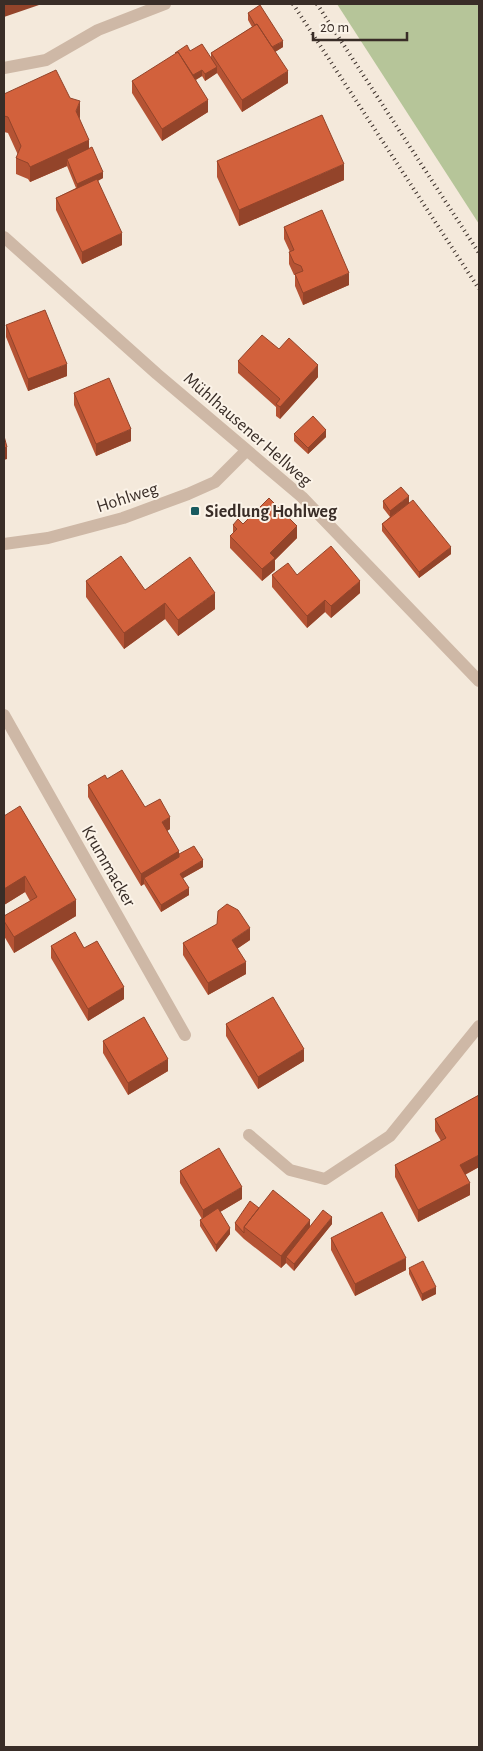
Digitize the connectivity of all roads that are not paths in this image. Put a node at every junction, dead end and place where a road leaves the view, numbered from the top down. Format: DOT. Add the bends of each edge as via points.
graph roads {
  1 [pos="165,4"];
  2 [pos="4,68"];
  3 [pos="4,237"];
  4 [pos="246,451"];
  5 [pos="4,544"];
  6 [pos="479,681"];
  7 [pos="4,715"];
  8 [pos="479,1026"];
  9 [pos="185,1035"];
  10 [pos="249,1135"];
  1 -- 2 [label="street" via="98,30 46,60"];
  3 -- 4 [label="street, Mühlhausener Hellweg"];
  4 -- 5 [label="street, Hohlweg" via="215,482 188,494 123,518 48,538"];
  4 -- 6 [label="street, Mühlhausener Hellweg" via="302,497"];
  7 -- 9 [label="street, Krummacker"];
  8 -- 10 [label="street" via="390,1136 324,1178 290,1170"];
}
